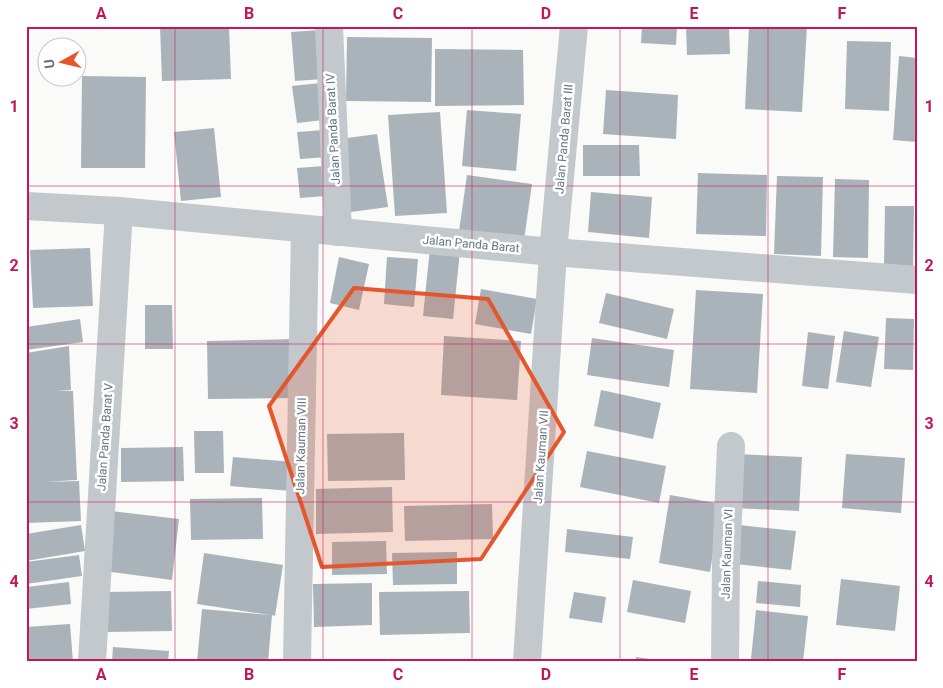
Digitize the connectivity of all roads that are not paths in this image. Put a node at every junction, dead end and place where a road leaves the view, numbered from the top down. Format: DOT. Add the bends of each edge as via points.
graph roads {
  1 [pos="329,26"];
  2 [pos="574,26"];
  3 [pos="26,206"];
  4 [pos="119,211"];
  5 [pos="305,230"];
  6 [pos="338,232"];
  7 [pos="553,252"];
  8 [pos="917,280"];
  9 [pos="731,446"];
  10 [pos="92,662"];
  11 [pos="297,662"];
  12 [pos="526,662"];
  13 [pos="725,662"];
  1 -- 6 [label="street, Jalan Panda Barat IV"];
  2 -- 7 [label="street, Jalan Panda Barat III"];
  3 -- 4 [label="street, Jalan Panda Barat"];
  4 -- 5 [label="street, Jalan Panda Barat"];
  4 -- 10 [label="street, Jalan Panda Barat V"];
  5 -- 6 [label="street, Jalan Panda Barat"];
  5 -- 11 [label="street, Jalan Kauman VIII"];
  6 -- 7 [label="street, Jalan Panda Barat"];
  7 -- 8 [label="street, Jalan Panda Barat"];
  7 -- 12 [label="street, Jalan Kauman VII"];
  9 -- 13 [label="street, Jalan Kauman VI"];
}
